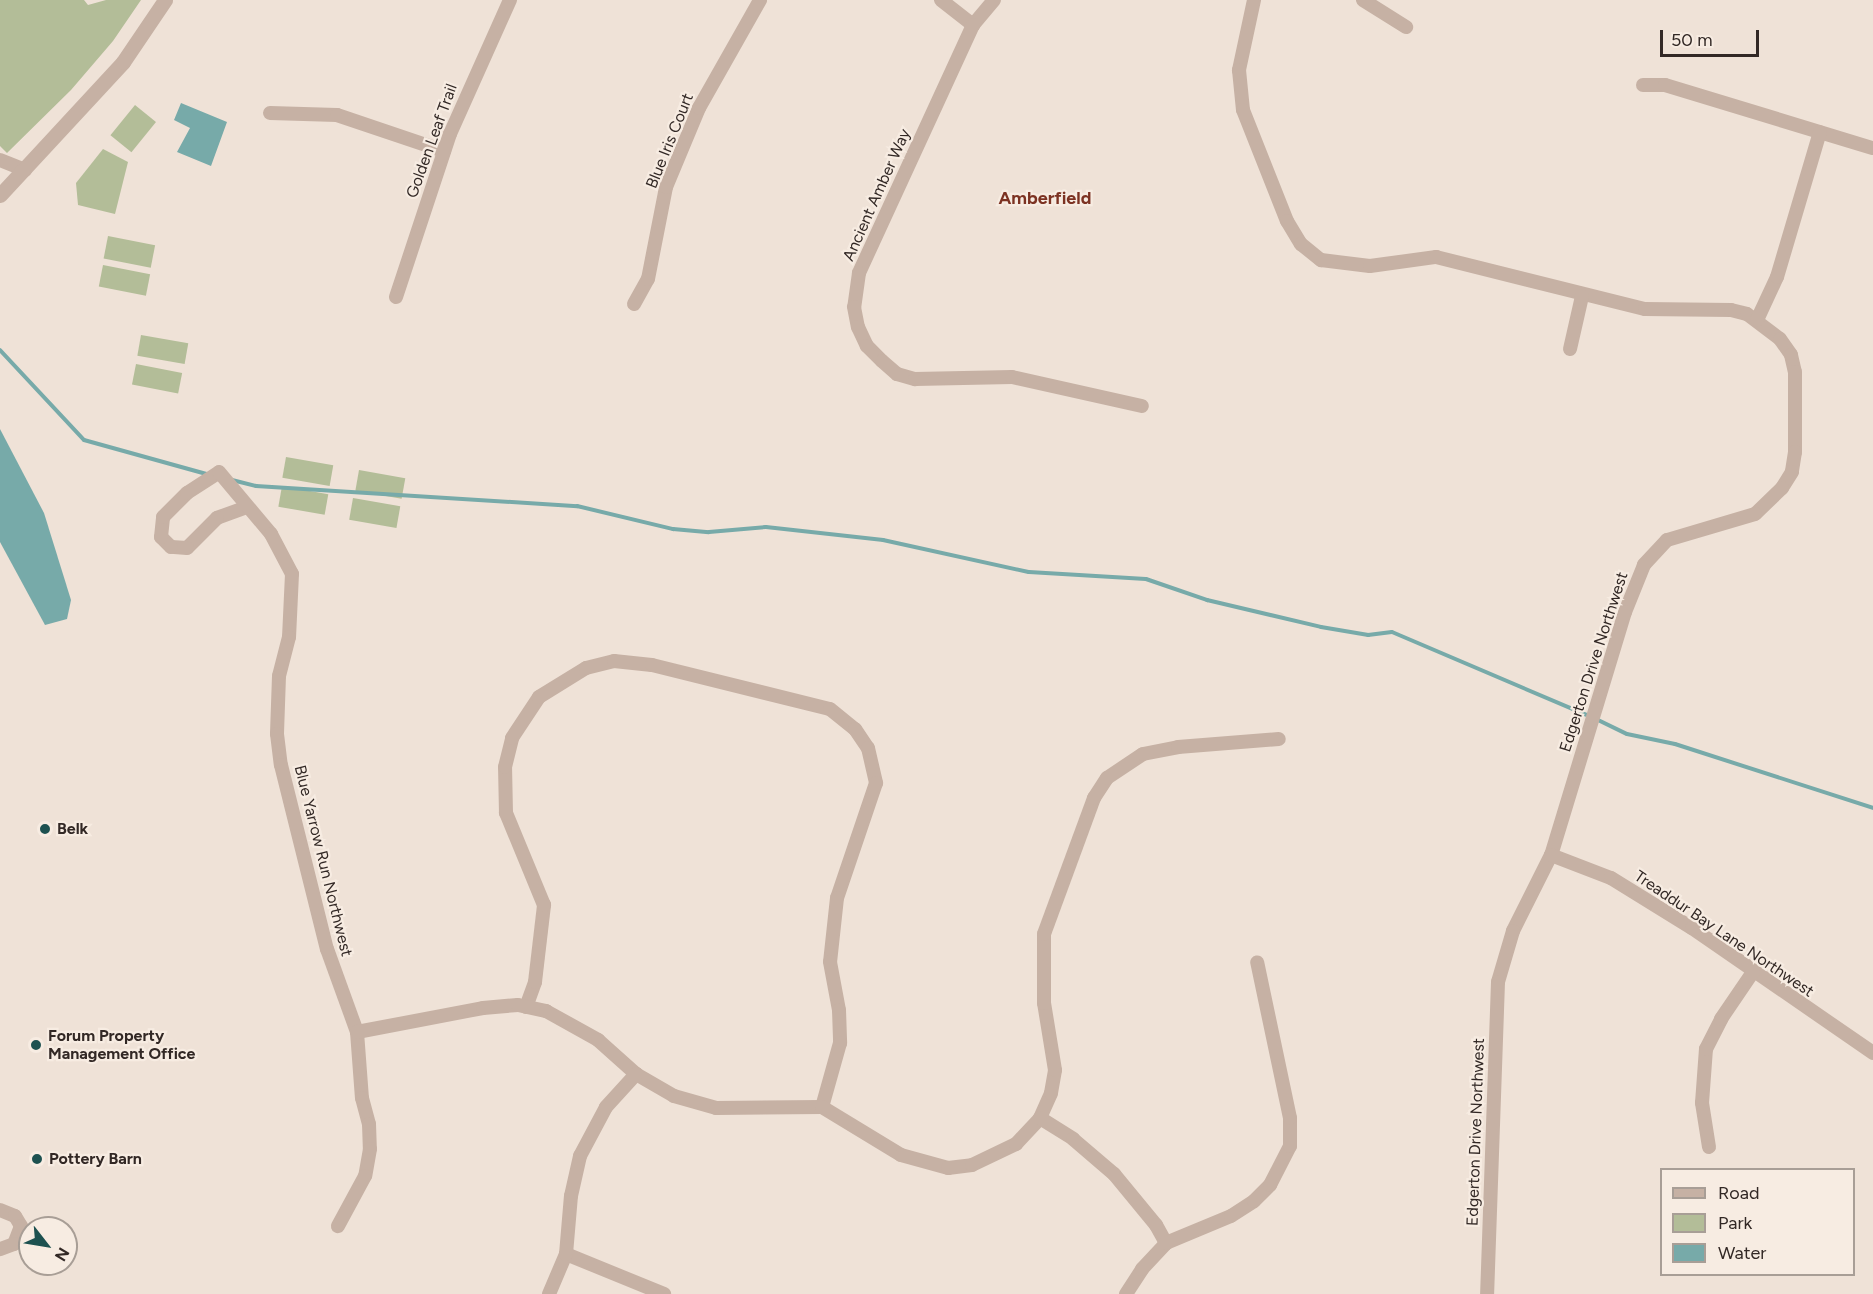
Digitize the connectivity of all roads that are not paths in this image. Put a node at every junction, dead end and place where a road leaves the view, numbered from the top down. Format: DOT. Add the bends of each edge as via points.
graph roads {
  1 [pos="165,0"];
  2 [pos="510,0"];
  3 [pos="760,0"];
  4 [pos="941,0"];
  5 [pos="994,0"];
  6 [pos="1254,0"];
  7 [pos="1363,0"];
  8 [pos="973,25"];
  9 [pos="1406,27"];
  10 [pos="1643,85"];
  11 [pos="270,113"];
  12 [pos="1820,132"];
  13 [pos="1873,148"];
  14 [pos="444,151"];
  15 [pos="0,160"];
  16 [pos="25,170"];
  17 [pos="1,192"];
  18 [pos="1582,296"];
  19 [pos="396,297"];
  20 [pos="634,304"];
  21 [pos="1757,320"];
  22 [pos="1570,349"];
  23 [pos="1142,406"];
  24 [pos="247,507"];
  25 [pos="1279,739"];
  26 [pos="1551,855"];
  27 [pos="1257,962"];
  28 [pos="1753,972"];
  29 [pos="526,1007"];
  30 [pos="357,1032"];
  31 [pos="1873,1053"];
  32 [pos="636,1074"];
  33 [pos="822,1107"];
  34 [pos="1040,1118"];
  35 [pos="1709,1147"];
  36 [pos="0,1210"];
  37 [pos="338,1226"];
  38 [pos="1166,1243"];
  39 [pos="0,1249"];
  40 [pos="566,1254"];
  41 [pos="549,1294"];
  42 [pos="664,1294"];
  43 [pos="1126,1294"];
  44 [pos="1487,1294"];
  1 -- 16 [label="street" via="123,62"];
  2 -- 14 [label="street, Golden Leaf Trail"];
  3 -- 20 [label="street, Blue Iris Court" via="686,137 666,187 648,279"];
  4 -- 8 [label="street"];
  5 -- 8 [label="street, Ancient Amber Way"];
  6 -- 18 [label="street, Edgerton Drive Northwest" via="1239,70 1244,110 1287,221 1301,244 1321,260 1370,267 1436,257"];
  7 -- 9 [label="street"];
  8 -- 23 [label="street, Ancient Amber Way" via="859,273 854,306 858,327 867,346 897,374 915,379 1012,377"];
  10 -- 12 [label="street" via="1665,85"];
  11 -- 14 [label="street" via="337,115"];
  12 -- 13 [label="street"];
  12 -- 21 [label="street" via="1777,277"];
  14 -- 19 [label="street, Golden Leaf Trail"];
  15 -- 16 [label="street"];
  16 -- 17 [label="street"];
  18 -- 21 [label="street, Edgerton Drive Northwest" via="1645,309 1731,310"];
  18 -- 22 [label="street"];
  21 -- 26 [label="street, Edgerton Drive Northwest" via="1791,354 1796,394 1792,472 1770,504 1755,514 1667,540 1644,565 1625,612"];
  24 -- 24 [label="street, Blue Yarrow Run Northwest" via="219,472 187,493 163,517 161,537 171,547 187,548 217,518"];
  24 -- 30 [label="street, Blue Yarrow Run Northwest" via="271,534 292,574 289,637 279,676 277,734 281,765 327,949"];
  25 -- 34 [label="street" via="1178,747 1143,754 1121,765 1094,798 1044,934 1044,1003 1055,1070 1051,1093"];
  26 -- 28 [label="street, Treaddur Bay Lane Northwest" via="1611,878 1692,928"];
  26 -- 44 [label="street, Edgerton Drive Northwest" via="1513,931 1498,982"];
  27 -- 38 [label="street" via="1290,1118 1290,1146 1269,1185 1254,1201 1232,1216"];
  28 -- 31 [label="street, Treaddur Bay Lane Northwest"];
  28 -- 35 [label="street" via="1706,1049 1702,1103"];
  29 -- 30 [label="street" via="483,1008"];
  29 -- 32 [label="street" via="546,1011 575,1025"];
  29 -- 33 [label="street" via="535,982 544,904 506,813 505,766 512,738 539,698 569,676 614,661 652,665 830,708 855,729 868,748 876,783 837,898 830,962 840,1018 840,1043"];
  30 -- 37 [label="street, Blue Yarrow Run Northwest" via="370,1149 365,1176"];
  32 -- 33 [label="street" via="674,1096 716,1108"];
  32 -- 40 [label="street" via="606,1107 580,1156 571,1196"];
  33 -- 34 [label="street" via="901,1155 948,1168 998,1155"];
  34 -- 38 [label="street" via="1073,1139 1114,1174"];
  36 -- 39 [label="street" via="15,1216 21,1226 14,1244"];
  38 -- 43 [label="street"];
  40 -- 41 [label="street"];
  40 -- 42 [label="street"];
}
